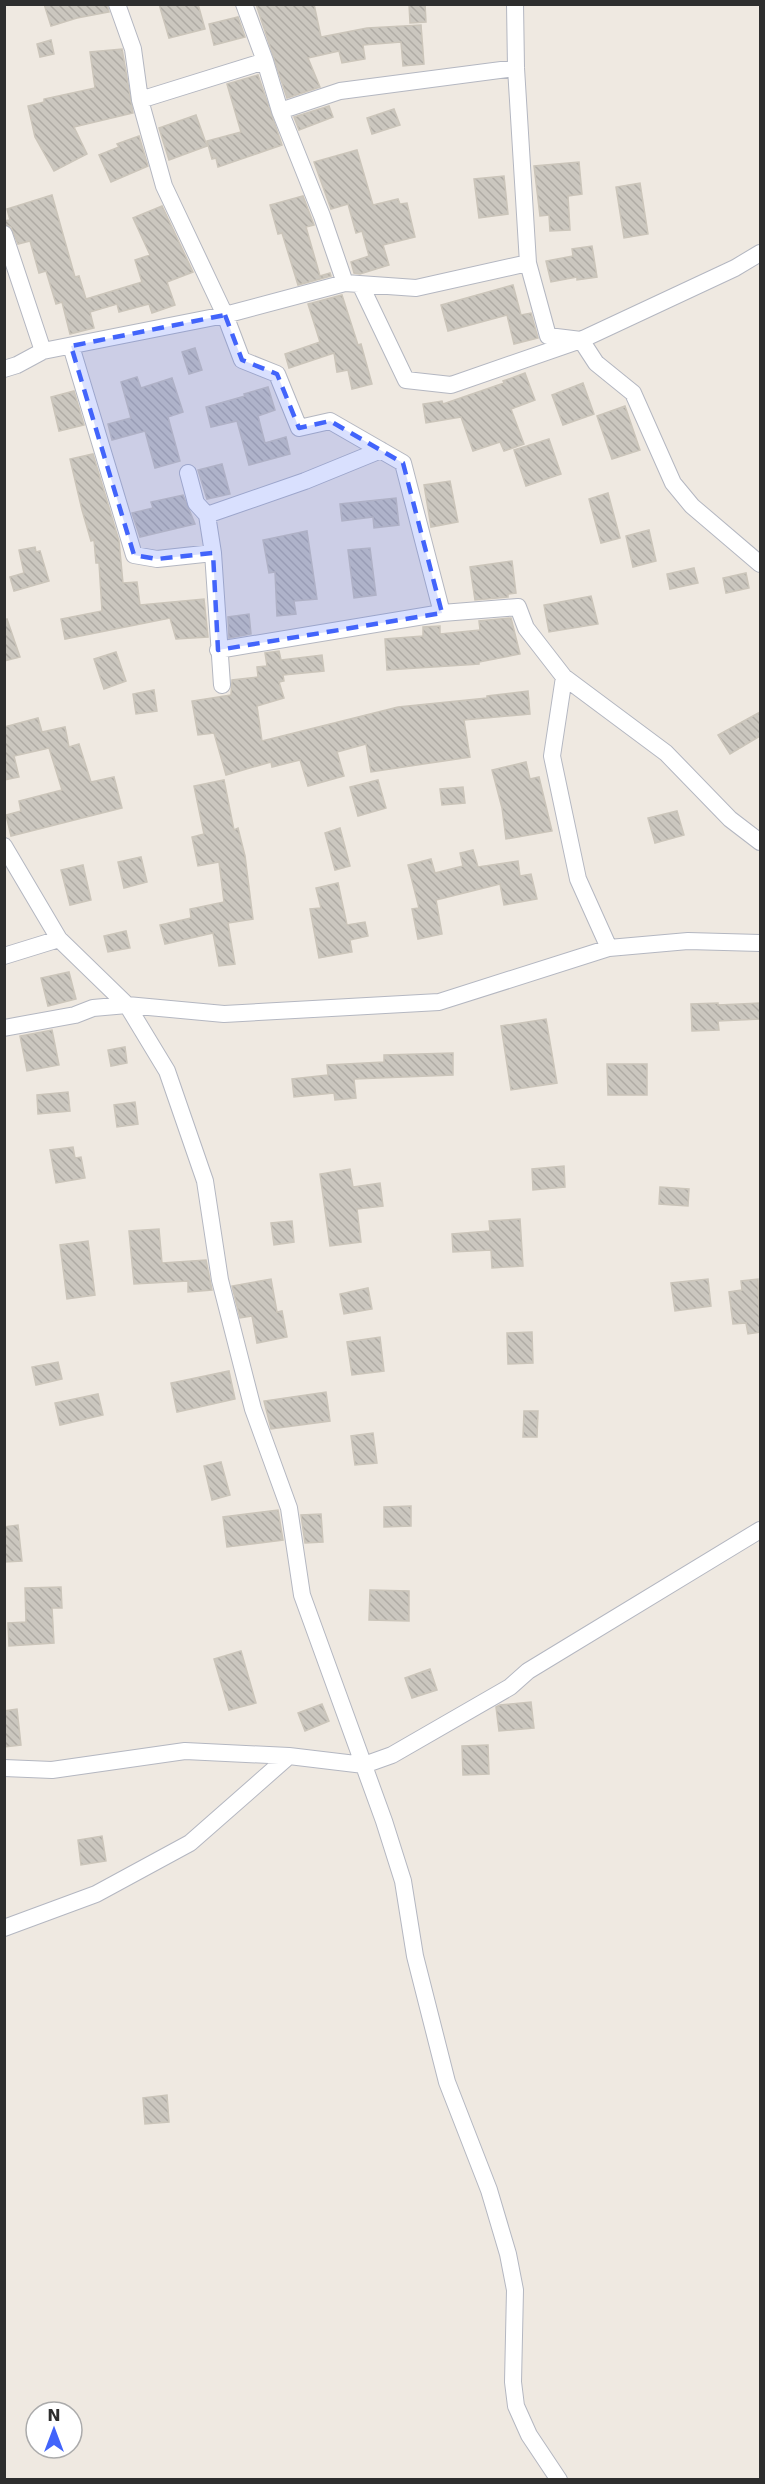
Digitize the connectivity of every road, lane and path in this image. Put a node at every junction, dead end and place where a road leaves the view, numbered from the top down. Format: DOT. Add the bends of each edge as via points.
graph roads {
  1 [pos="117,4"];
  2 [pos="244,4"];
  3 [pos="516,4"];
  4 [pos="265,61"];
  5 [pos="516,68"];
  6 [pos="140,100"];
  7 [pos="280,111"];
  8 [pos="4,234"];
  9 [pos="760,253"];
  10 [pos="528,263"];
  11 [pos="353,285"];
  12 [pos="225,315"];
  13 [pos="581,340"];
  14 [pos="71,346"];
  15 [pos="43,351"];
  16 [pos="4,369"];
  17 [pos="381,450"];
  18 [pos="188,473"];
  19 [pos="207,515"];
  20 [pos="213,553"];
  21 [pos="760,564"];
  22 [pos="442,613"];
  23 [pos="218,650"];
  24 [pos="564,677"];
  25 [pos="222,685"];
  26 [pos="760,842"];
  27 [pos="6,855"];
  28 [pos="59,939"];
  29 [pos="760,943"];
  30 [pos="609,948"];
  31 [pos="4,956"];
  32 [pos="128,1005"];
  33 [pos="4,1028"];
  34 [pos="760,1530"];
  35 [pos="289,1756"];
  36 [pos="364,1765"];
  37 [pos="4,1768"];
  38 [pos="4,1928"];
  39 [pos="559,2480"];
  1 -- 6 [label="street" via="133,49"];
  2 -- 4 [label="street"];
  3 -- 5 [label="street"];
  4 -- 6 [label="street"];
  4 -- 7 [label="street"];
  5 -- 7 [label="street" via="339,91"];
  5 -- 10 [label="street"];
  6 -- 12 [label="street" via="164,186"];
  7 -- 11 [label="street"];
  8 -- 15 [label="street"];
  9 -- 13 [label="street"];
  10 -- 11 [label="street" via="416,288"];
  10 -- 13 [label="street" via="548,336"];
  11 -- 12 [label="street"];
  11 -- 13 [label="street" via="406,380 451,386"];
  12 -- 14 [label="street"];
  12 -- 17 [label="street" via="242,360 276,374 299,428 330,421"];
  13 -- 21 [label="street" via="596,363 633,393 673,483 693,506"];
  14 -- 15 [label="street"];
  14 -- 20 [label="street" via="134,555 157,559"];
  15 -- 16 [label="street"];
  17 -- 19 [label="street"];
  17 -- 22 [label="street" via="403,463"];
  18 -- 19 [label="street" via="196,503"];
  19 -- 20 [label="street"];
  20 -- 23 [label="street"];
  22 -- 23 [label="street"];
  22 -- 24 [label="street" via="518,607 526,628"];
  23 -- 25 [label="street"];
  24 -- 26 [label="street" via="666,753 730,819"];
  24 -- 30 [label="street" via="552,756 578,879"];
  27 -- 28 [label="street"];
  28 -- 31 [label="street"];
  28 -- 32 [label="street"];
  29 -- 30 [label="street" via="688,941"];
  30 -- 32 [label="street" via="439,1002 224,1014"];
  32 -- 33 [label="street" via="93,1008"];
  32 -- 36 [label="street" via="167,1071 206,1181 220,1280 254,1409 289,1508 302,1595"];
  34 -- 36 [label="street" via="528,1671 510,1687 392,1755"];
  35 -- 36 [label="street"];
  35 -- 37 [label="street" via="185,1751 52,1770"];
  35 -- 38 [label="street" via="190,1843 96,1894"];
  36 -- 39 [label="street" via="402,1881 415,1956 447,2082 489,2190 508,2254 515,2290 516,2406 529,2435"];
}
